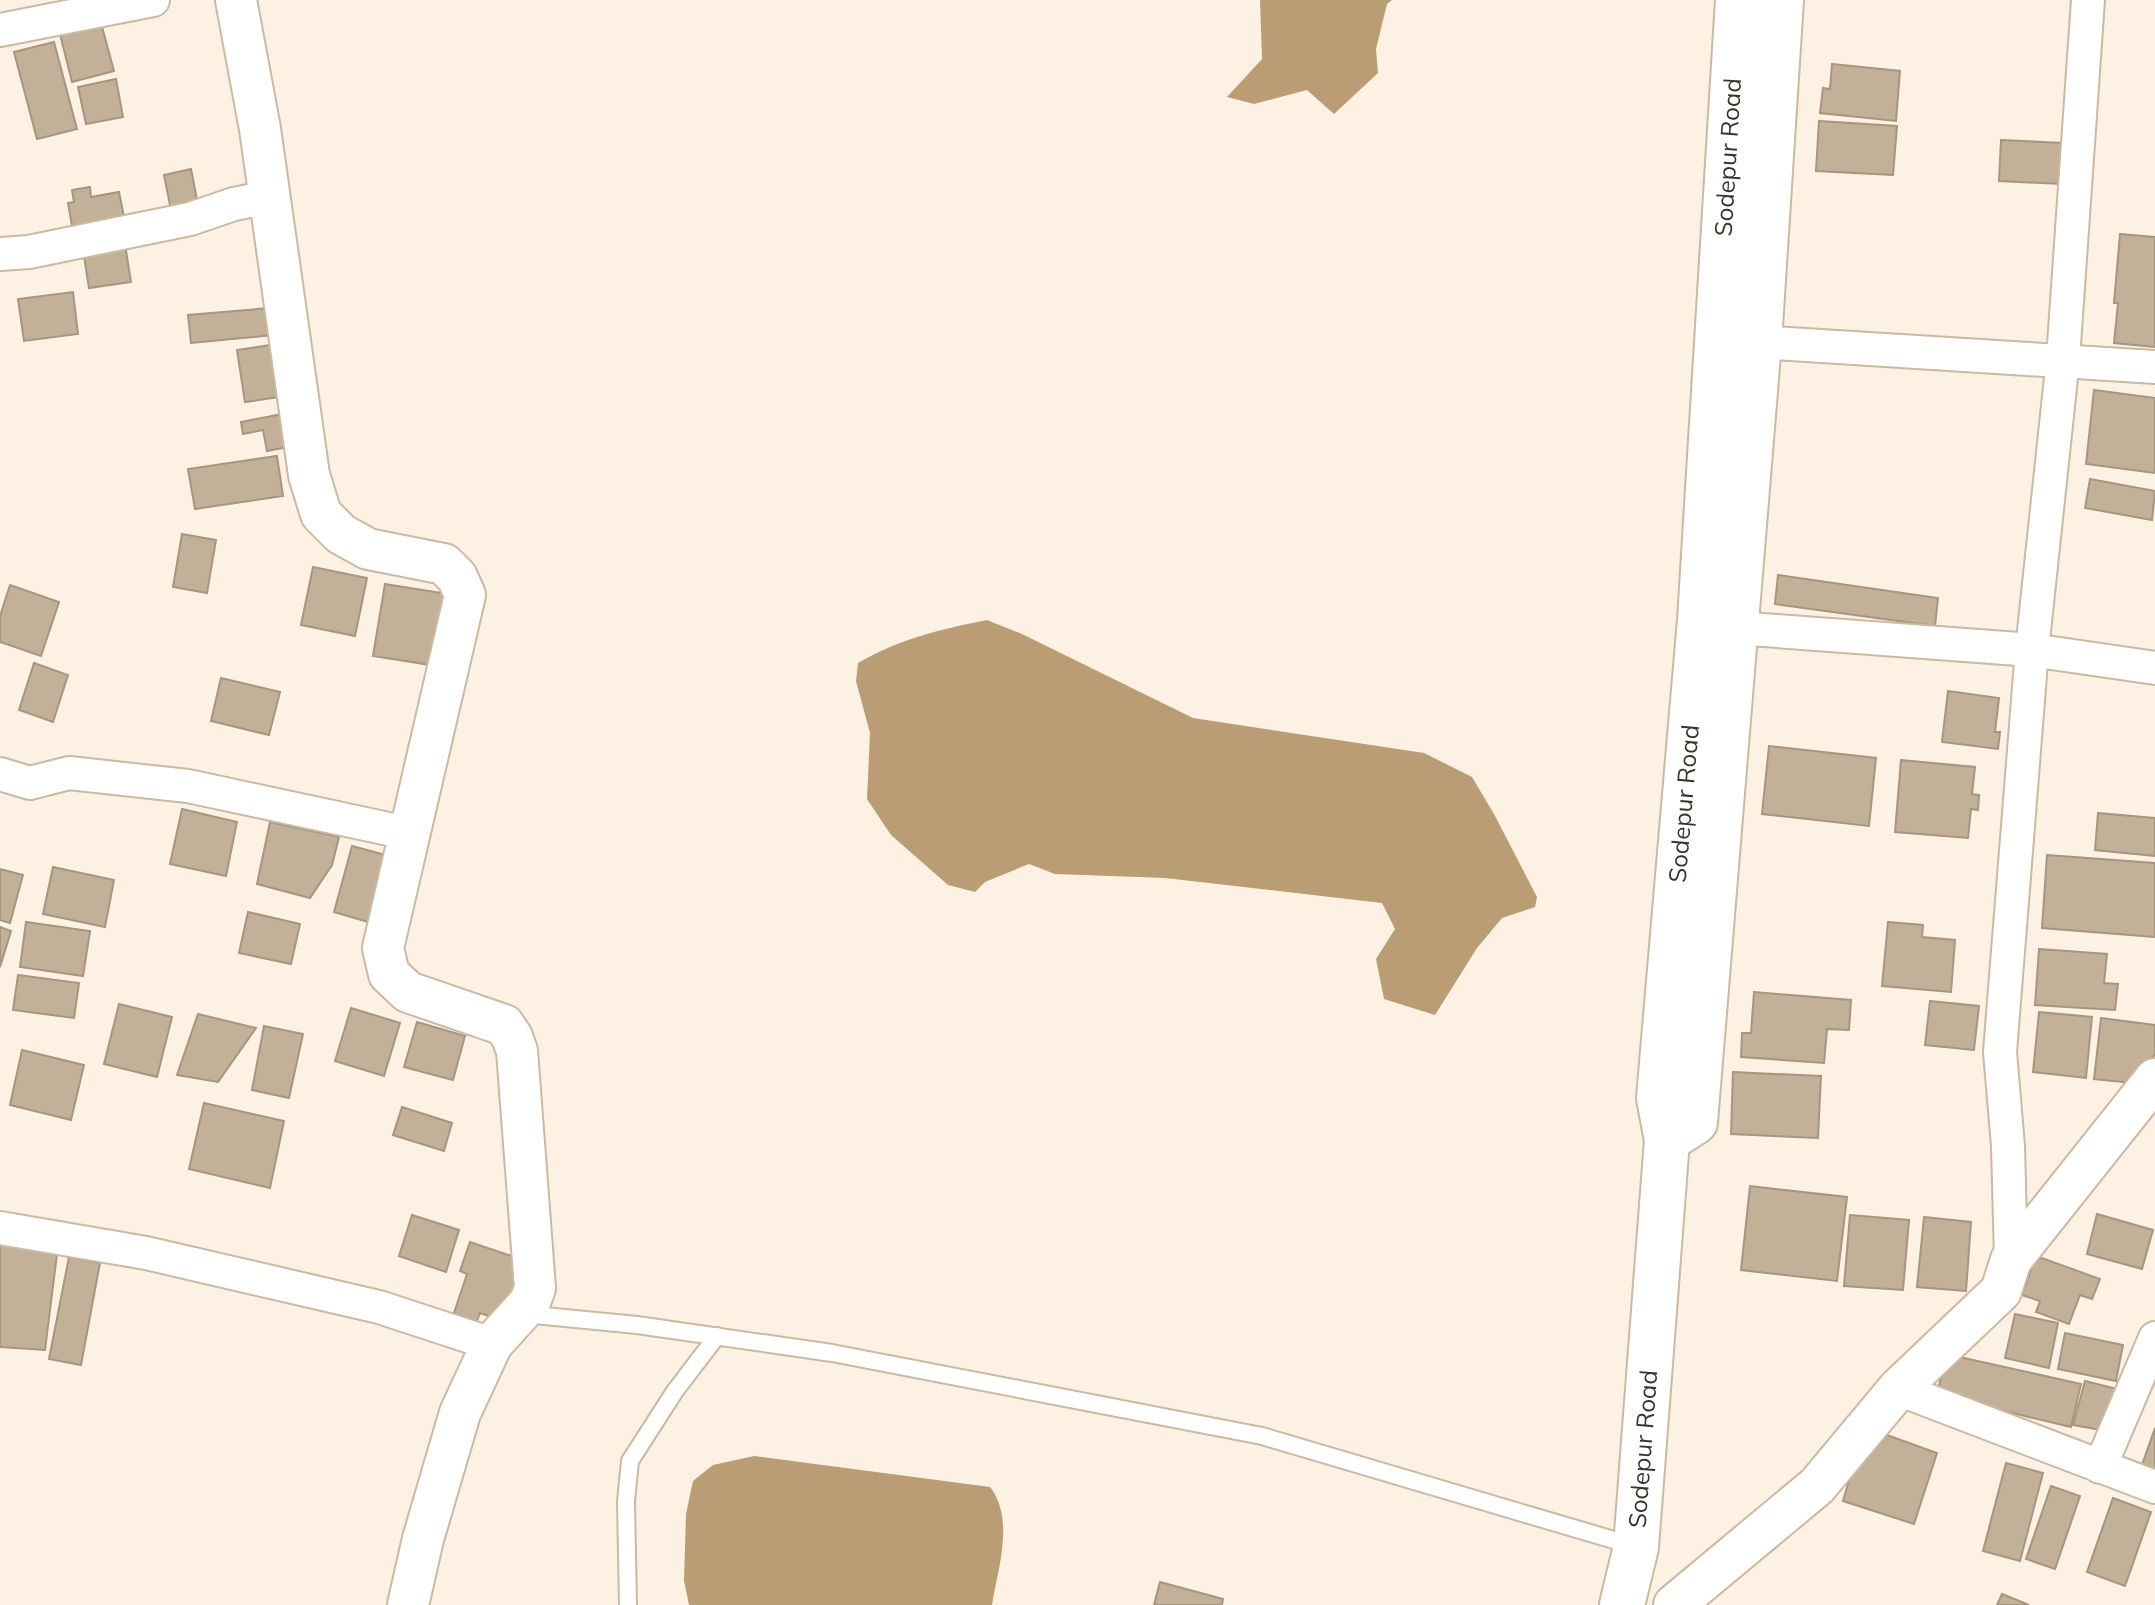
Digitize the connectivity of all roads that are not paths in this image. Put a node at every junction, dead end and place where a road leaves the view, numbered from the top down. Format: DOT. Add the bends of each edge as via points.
graph roads {
  1 [pos="153,0"];
  2 [pos="236,0"];
  3 [pos="1738,0"];
  4 [pos="1781,0"];
  5 [pos="2088,0"];
  6 [pos="0,30"];
  7 [pos="269,197"];
  8 [pos="0,254"];
  9 [pos="1759,342"];
  10 [pos="2063,359"];
  11 [pos="2155,367"];
  12 [pos="1736,628"];
  13 [pos="2032,650"];
  14 [pos="2155,668"];
  15 [pos="0,774"];
  16 [pos="407,833"];
  17 [pos="2155,1079"];
  18 [pos="1667,1140"];
  19 [pos="0,1228"];
  20 [pos="2011,1260"];
  21 [pos="520,1313"];
  22 [pos="717,1336"];
  23 [pos="2155,1338"];
  24 [pos="492,1344"];
  25 [pos="1898,1389"];
  26 [pos="2100,1467"];
  27 [pos="2155,1487"];
  28 [pos="1636,1547"];
  29 [pos="408,1605"];
  30 [pos="628,1605"];
  31 [pos="1622,1605"];
  32 [pos="1674,1605"];
  1 -- 6 [label="street"];
  2 -- 7 [label="street"];
  3 -- 18 [label="main road, Sodepur Road" via="1700,620 1659,1098"];
  4 -- 9 [label="main road"];
  5 -- 10 [label="street"];
  7 -- 8 [label="street" via="190,219"];
  7 -- 16 [label="street" via="309,475 321,514 341,534 368,549 444,564 465,595"];
  9 -- 10 [label="street"];
  9 -- 12 [label="main road"];
  10 -- 11 [label="street"];
  10 -- 13 [label="street"];
  12 -- 13 [label="street"];
  12 -- 18 [label="main road" via="1695,1122"];
  13 -- 14 [label="street"];
  13 -- 20 [label="street" via="2000,1052"];
  15 -- 16 [label="street" via="30,783 69,773 188,786"];
  16 -- 21 [label="street" via="383,948 389,974 408,992 504,1025 517,1051 535,1288"];
  17 -- 20 [label="street"];
  18 -- 28 [label="main road, Sodepur Road"];
  19 -- 24 [label="street" via="146,1253 379,1307"];
  20 -- 25 [label="street" via="2001,1291"];
  21 -- 22 [label="lane"];
  21 -- 24 [label="street"];
  22 -- 28 [label="lane" via="1262,1436"];
  22 -- 30 [label="lane" via="630,1461"];
  23 -- 26 [label="street"];
  24 -- 29 [label="street" via="460,1413"];
  25 -- 26 [label="street"];
  25 -- 32 [label="street" via="1817,1486"];
  26 -- 27 [label="street"];
  28 -- 31 [label="main road, Sodepur Road"];
}
